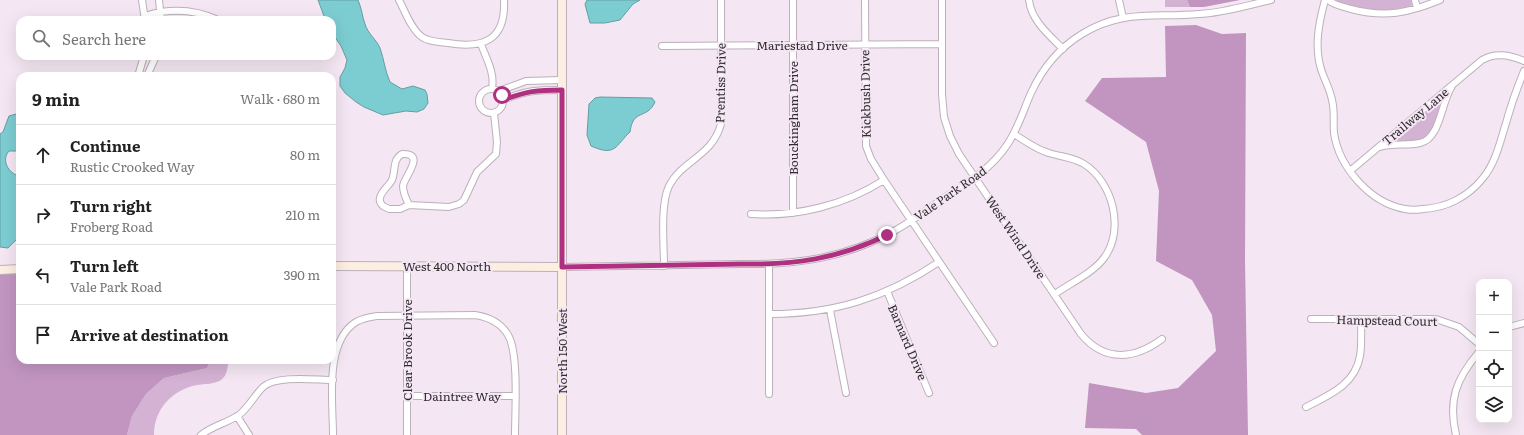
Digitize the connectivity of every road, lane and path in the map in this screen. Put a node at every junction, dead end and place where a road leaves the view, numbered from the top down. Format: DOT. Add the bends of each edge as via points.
graph roads {
  1 [pos="142,0"];
  2 [pos="159,0"];
  3 [pos="399,0"];
  4 [pos="504,0"];
  5 [pos="562,0"];
  6 [pos="721,0"];
  7 [pos="793,0"];
  8 [pos="865,0"];
  9 [pos="942,0"];
  10 [pos="1029,0"];
  11 [pos="1119,0"];
  12 [pos="1271,0"];
  13 [pos="1325,0"];
  14 [pos="1328,0"];
  15 [pos="1415,0"];
  16 [pos="1440,0"];
  17 [pos="1417,8"];
  18 [pos="160,11"];
  19 [pos="145,16"];
  20 [pos="149,16"];
  21 [pos="161,16"];
  22 [pos="206,16"];
  23 [pos="1123,18"];
  24 [pos="481,44"];
  25 [pos="865,44"];
  26 [pos="942,44"];
  27 [pos="721,45"];
  28 [pos="793,45"];
  29 [pos="662,46"];
  30 [pos="1062,49"];
  31 [pos="143,60"];
  32 [pos="154,60"];
  33 [pos="1524,61"];
  34 [pos="1524,71"];
  35 [pos="139,72"];
  36 [pos="148,72"];
  37 [pos="562,80"];
  38 [pos="1452,85"];
  39 [pos="492,88"];
  40 [pos="562,90"];
  41 [pos="499,91"];
  42 [pos="503,100"];
  43 [pos="494,113"];
  44 [pos="1014,134"];
  45 [pos="1377,148"];
  46 [pos="1350,170"];
  47 [pos="976,177"];
  48 [pos="884,180"];
  49 [pos="408,205"];
  50 [pos="793,213"];
  51 [pos="751,214"];
  52 [pos="911,220"];
  53 [pos="939,262"];
  54 [pos="769,265"];
  55 [pos="336,266"];
  56 [pos="407,266"];
  57 [pos="664,266"];
  58 [pos="562,267"];
  59 [pos="16,269"];
  60 [pos="0,270"];
  61 [pos="887,291"];
  62 [pos="1055,294"];
  63 [pos="830,310"];
  64 [pos="770,314"];
  65 [pos="408,315"];
  66 [pos="1311,319"];
  67 [pos="1361,319"];
  68 [pos="1524,323"];
  69 [pos="1512,326"];
  70 [pos="1162,339"];
  71 [pos="1476,341"];
  72 [pos="994,343"];
  73 [pos="336,351"];
  74 [pos="1476,356"];
  75 [pos="334,364"];
  76 [pos="333,380"];
  77 [pos="846,393"];
  78 [pos="929,393"];
  79 [pos="769,394"];
  80 [pos="408,396"];
  81 [pos="515,396"];
  82 [pos="1306,406"];
  83 [pos="237,416"];
  84 [pos="201,435"];
  85 [pos="249,435"];
  86 [pos="333,435"];
  87 [pos="407,435"];
  88 [pos="515,435"];
  89 [pos="562,435"];
  90 [pos="1456,435"];
  1 -- 19 [label="street"];
  2 -- 18 [label="street"];
  3 -- 24 [label="street" via="423,38 460,45"];
  4 -- 24 [label="street" via="504,17 500,27 491,38"];
  5 -- 37 [label="main road, North 150 West"];
  6 -- 27 [label="street, Prentiss Drive"];
  7 -- 28 [label="street, Bouckingham Drive"];
  8 -- 25 [label="street, Kickbush Drive"];
  9 -- 26 [label="street, West Wind Drive"];
  10 -- 30 [label="street" via="1036,19"];
  11 -- 23 [label="street"];
  12 -- 23 [label="street, Vale Park Road" via="1200,14 1149,14"];
  13 -- 46 [label="street" via="1319,23 1319,60 1332,100 1334,133 1338,148"];
  14 -- 17 [label="street" via="1344,7 1374,14 1391,14"];
  15 -- 17 [label="street"];
  16 -- 17 [label="street"];
  18 -- 20 [label="street"];
  18 -- 21 [label="street"];
  18 -- 22 [label="street" via="182,10"];
  23 -- 30 [label="street, Vale Park Road" via="1089,30"];
  24 -- 39 [label="street" via="491,71"];
  25 -- 26 [label="street, Mariestad Drive"];
  25 -- 28 [label="street, Mariestad Drive"];
  25 -- 48 [label="street, Kickbush Drive" via="866,146"];
  26 -- 47 [label="street, West Wind Drive" via="944,117 950,136"];
  27 -- 28 [label="street, Mariestad Drive"];
  27 -- 29 [label="street, Mariestad Drive"];
  27 -- 57 [label="street, Prentiss Drive" via="720,127 710,146 679,173 669,187 665,204"];
  28 -- 50 [label="street, Bouckingham Drive"];
  30 -- 44 [label="street, Vale Park Road" via="1035,84"];
  31 -- 35 [label="street"];
  32 -- 36 [label="street"];
  33 -- 38 [label="street, Trailway Lane" via="1505,55 1488,57"];
  34 -- 46 [label="street" via="1489,169 1475,187 1456,201 1430,209 1404,209 1375,196"];
  37 -- 40 [label="main road, North 150 West"];
  37 -- 41 [label="street" via="526,81"];
  38 -- 45 [label="street, Trailway Lane"];
  38 -- 45 [label="street, Trailway Lane" via="1429,139 1421,143 1388,144"];
  39 -- 41 [label="street"];
  39 -- 43 [label="street" via="482,92 478,102 484,111"];
  40 -- 42 [label="street" via="522,92"];
  40 -- 58 [label="main road, North 150 West"];
  41 -- 42 [label="street"];
  42 -- 43 [label="street" via="500,110"];
  43 -- 49 [label="street" via="496,154 477,172 464,200 449,207"];
  44 -- 47 [label="street, Vale Park Road" via="999,156"];
  44 -- 62 [label="street" via="1046,152 1086,165 1101,181 1111,202 1114,231 1106,254 1096,266"];
  45 -- 46 [label="street, Trailway Lane"];
  47 -- 52 [label="street, Vale Park Road"];
  47 -- 62 [label="street, West Wind Drive"];
  48 -- 50 [label="street" via="836,203"];
  48 -- 52 [label="street, Kickbush Drive"];
  49 -- 49 [label="street" via="389,210 382,206 380,200 393,176 395,161 402,154 410,156 414,162 403,186"];
  50 -- 51 [label="street"];
  52 -- 53 [label="street, Kickbush Drive"];
  52 -- 54 [label="street, Vale Park Road" via="876,240 843,253 808,261"];
  53 -- 61 [label="street" via="920,275"];
  53 -- 72 [label="street, Kickbush Drive"];
  54 -- 57 [label="street, Vale Park Road"];
  54 -- 64 [label="street"];
  55 -- 56 [label="main road, West 400 North"];
  56 -- 58 [label="main road, West 400 North"];
  56 -- 65 [label="street, Clear Brook Drive"];
  57 -- 58 [label="street, Vale Park Road"];
  58 -- 89 [label="main road, North 150 West"];
  59 -- 60 [label="main road"];
  61 -- 63 [label="street"];
  61 -- 78 [label="street, Barnard Drive"];
  62 -- 70 [label="street, West Wind Drive" via="1081,334 1099,350 1129,355 1142,351"];
  63 -- 64 [label="street"];
  63 -- 77 [label="street"];
  64 -- 79 [label="street"];
  65 -- 73 [label="street" via="377,316 355,322"];
  65 -- 80 [label="street, Clear Brook Drive"];
  65 -- 81 [label="street" via="475,315 485,317 501,326 512,342"];
  66 -- 67 [label="street, Hampstead Court"];
  67 -- 71 [label="street, Hampstead Court" via="1436,319 1459,327"];
  67 -- 82 [label="street" via="1360,357 1354,373 1340,388"];
  68 -- 69 [label="street"];
  74 -- 90 [label="street" via="1461,376 1456,390 1453,414"];
  75 -- 76 [label="street"];
  76 -- 83 [label="street" via="279,380 269,383"];
  76 -- 86 [label="street"];
  80 -- 81 [label="street, Daintree Way"];
  80 -- 87 [label="street, Clear Brook Drive"];
  81 -- 88 [label="street"];
  83 -- 84 [label="street"];
  83 -- 85 [label="street"];
}
